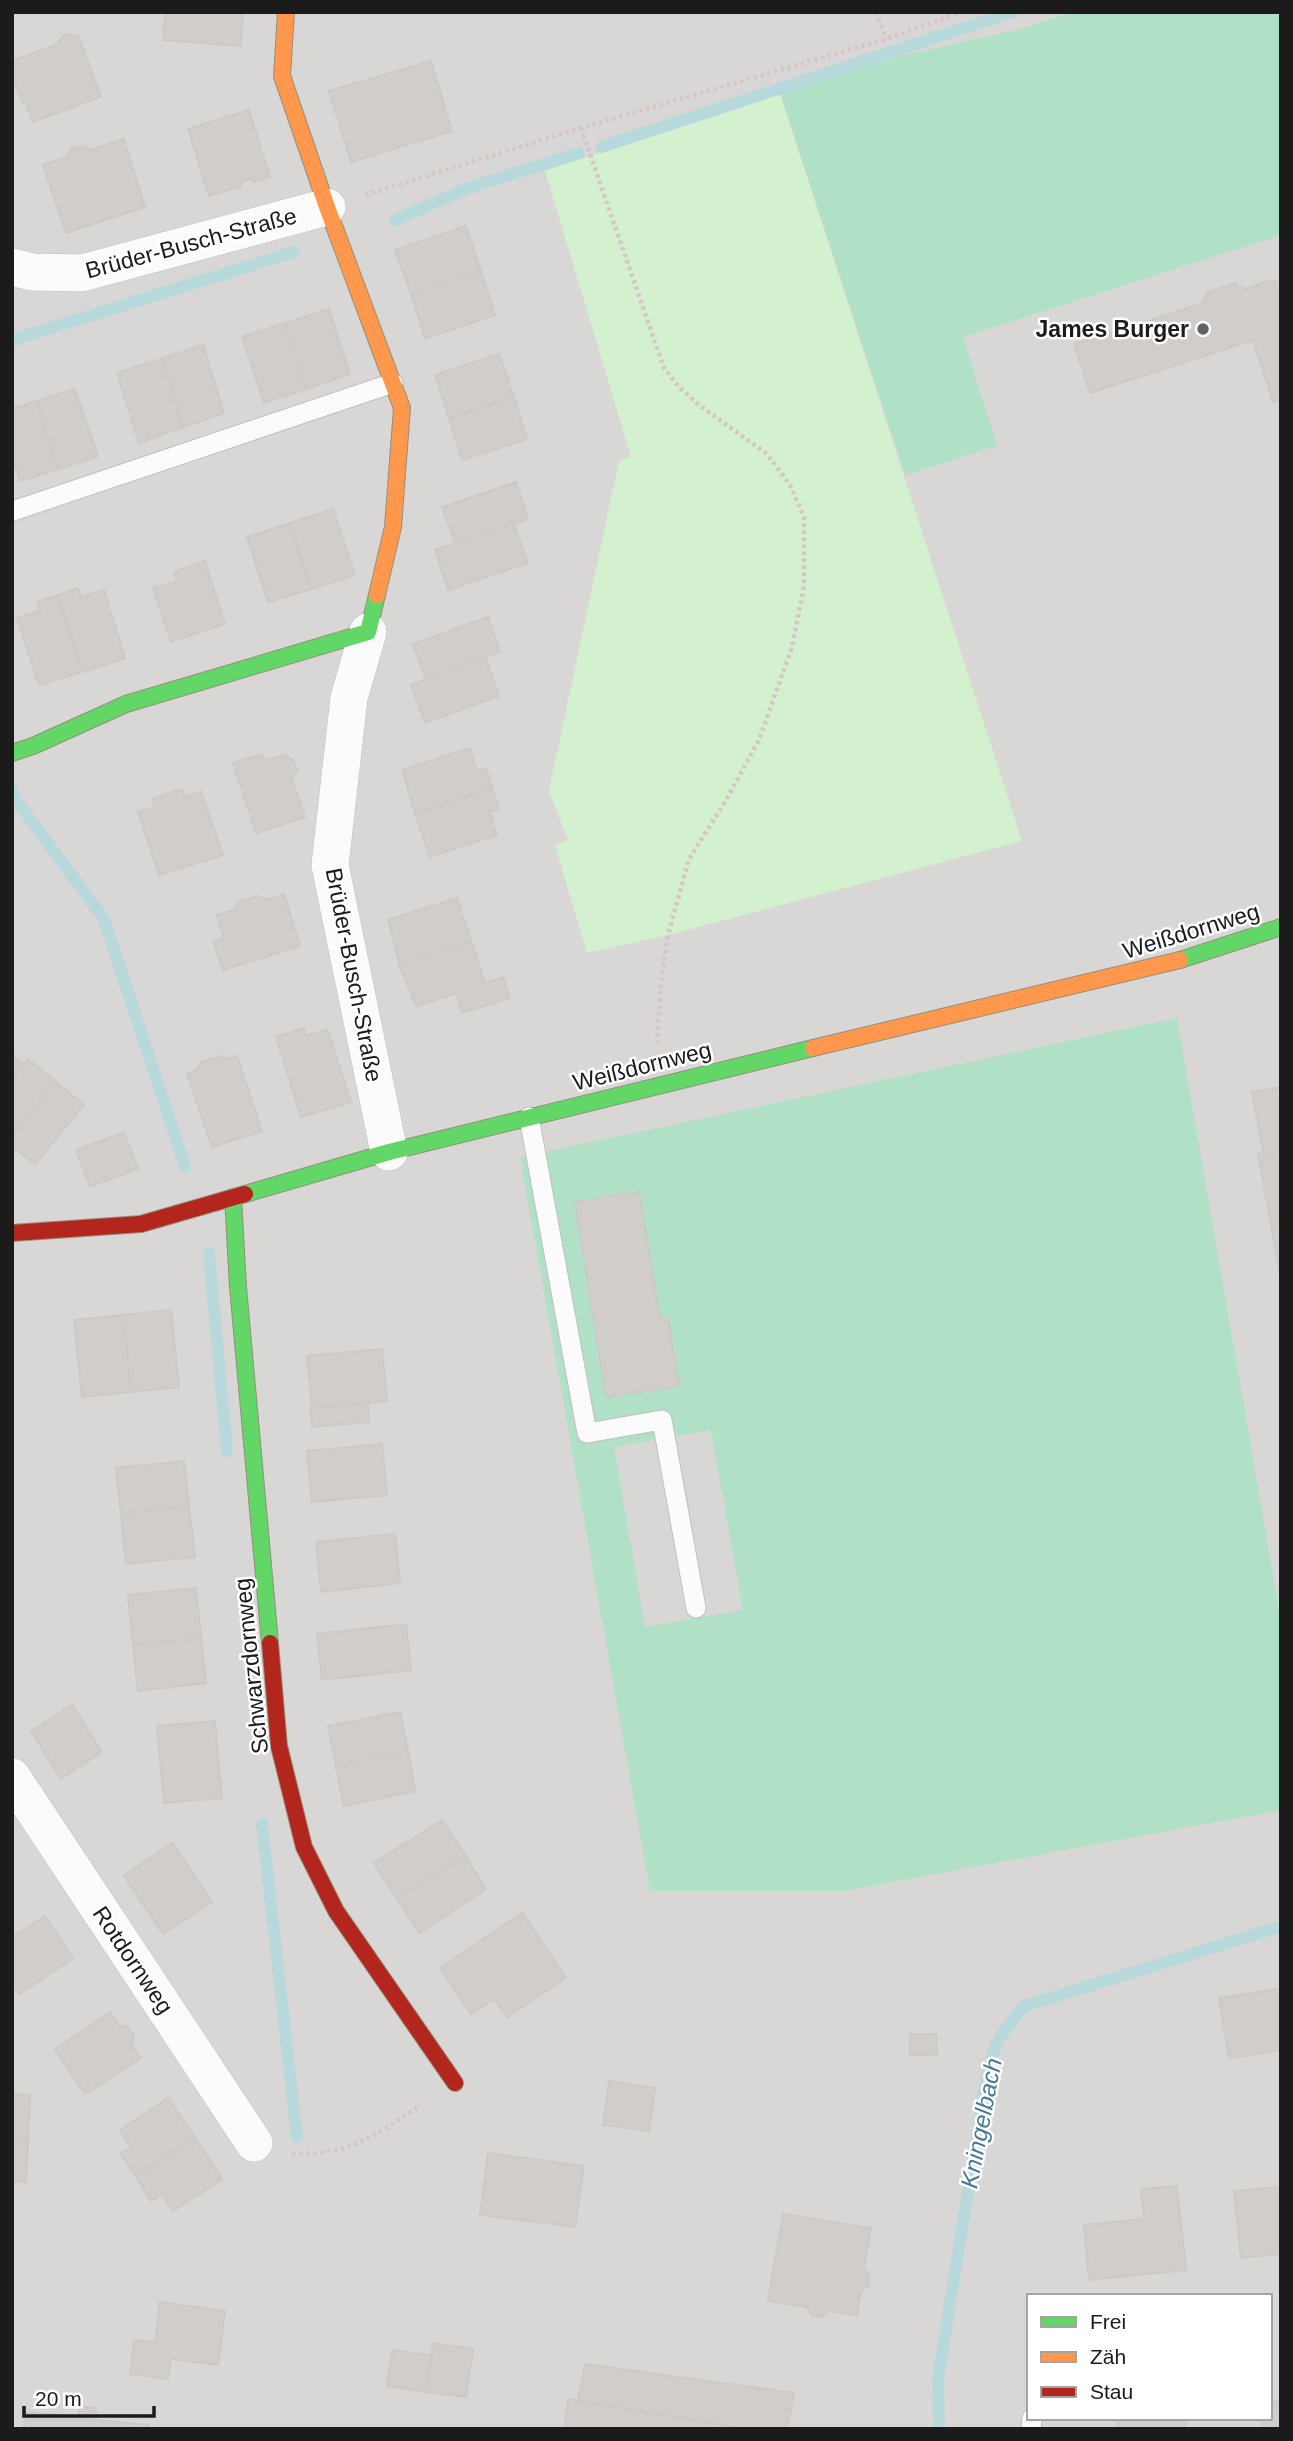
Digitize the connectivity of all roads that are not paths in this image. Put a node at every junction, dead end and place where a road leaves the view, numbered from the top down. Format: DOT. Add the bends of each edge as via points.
graph roads {
  1 [pos="286,12"];
  2 [pos="327,207"];
  3 [pos="12,267"];
  4 [pos="393,383"];
  5 [pos="13,510"];
  6 [pos="368,632"];
  7 [pos="12,753"];
  8 [pos="1281,927"];
  9 [pos="529,1117"];
  10 [pos="389,1152"];
  11 [pos="233,1197"];
  12 [pos="12,1233"];
  13 [pos="696,1608"];
  14 [pos="12,1777"];
  15 [pos="455,2083"];
  16 [pos="254,2143"];
  1 -- 2 [label="street, Brüder-Busch-Straße" via="282,76"];
  2 -- 3 [label="street, Brüder-Busch-Straße" via="82,273"];
  2 -- 4 [label="street, Brüder-Busch-Straße"];
  4 -- 5 [label="lane"];
  4 -- 6 [label="street, Brüder-Busch-Straße" via="402,408 393,527"];
  6 -- 7 [label="street" via="126,704"];
  6 -- 10 [label="street, Brüder-Busch-Straße" via="349,698 330,864"];
  8 -- 9 [label="street, Weißdornweg" via="1161,967"];
  9 -- 10 [label="street, Weißdornweg"];
  9 -- 13 [label="lane" via="587,1433 662,1420"];
  10 -- 11 [label="street, Weißdornweg"];
  11 -- 12 [label="street, Weißdornweg" via="141,1224"];
  11 -- 15 [label="street, Schwarzdornweg" via="279,1746 304,1847 336,1911"];
  14 -- 16 [label="street, Rotdornweg"];
}
